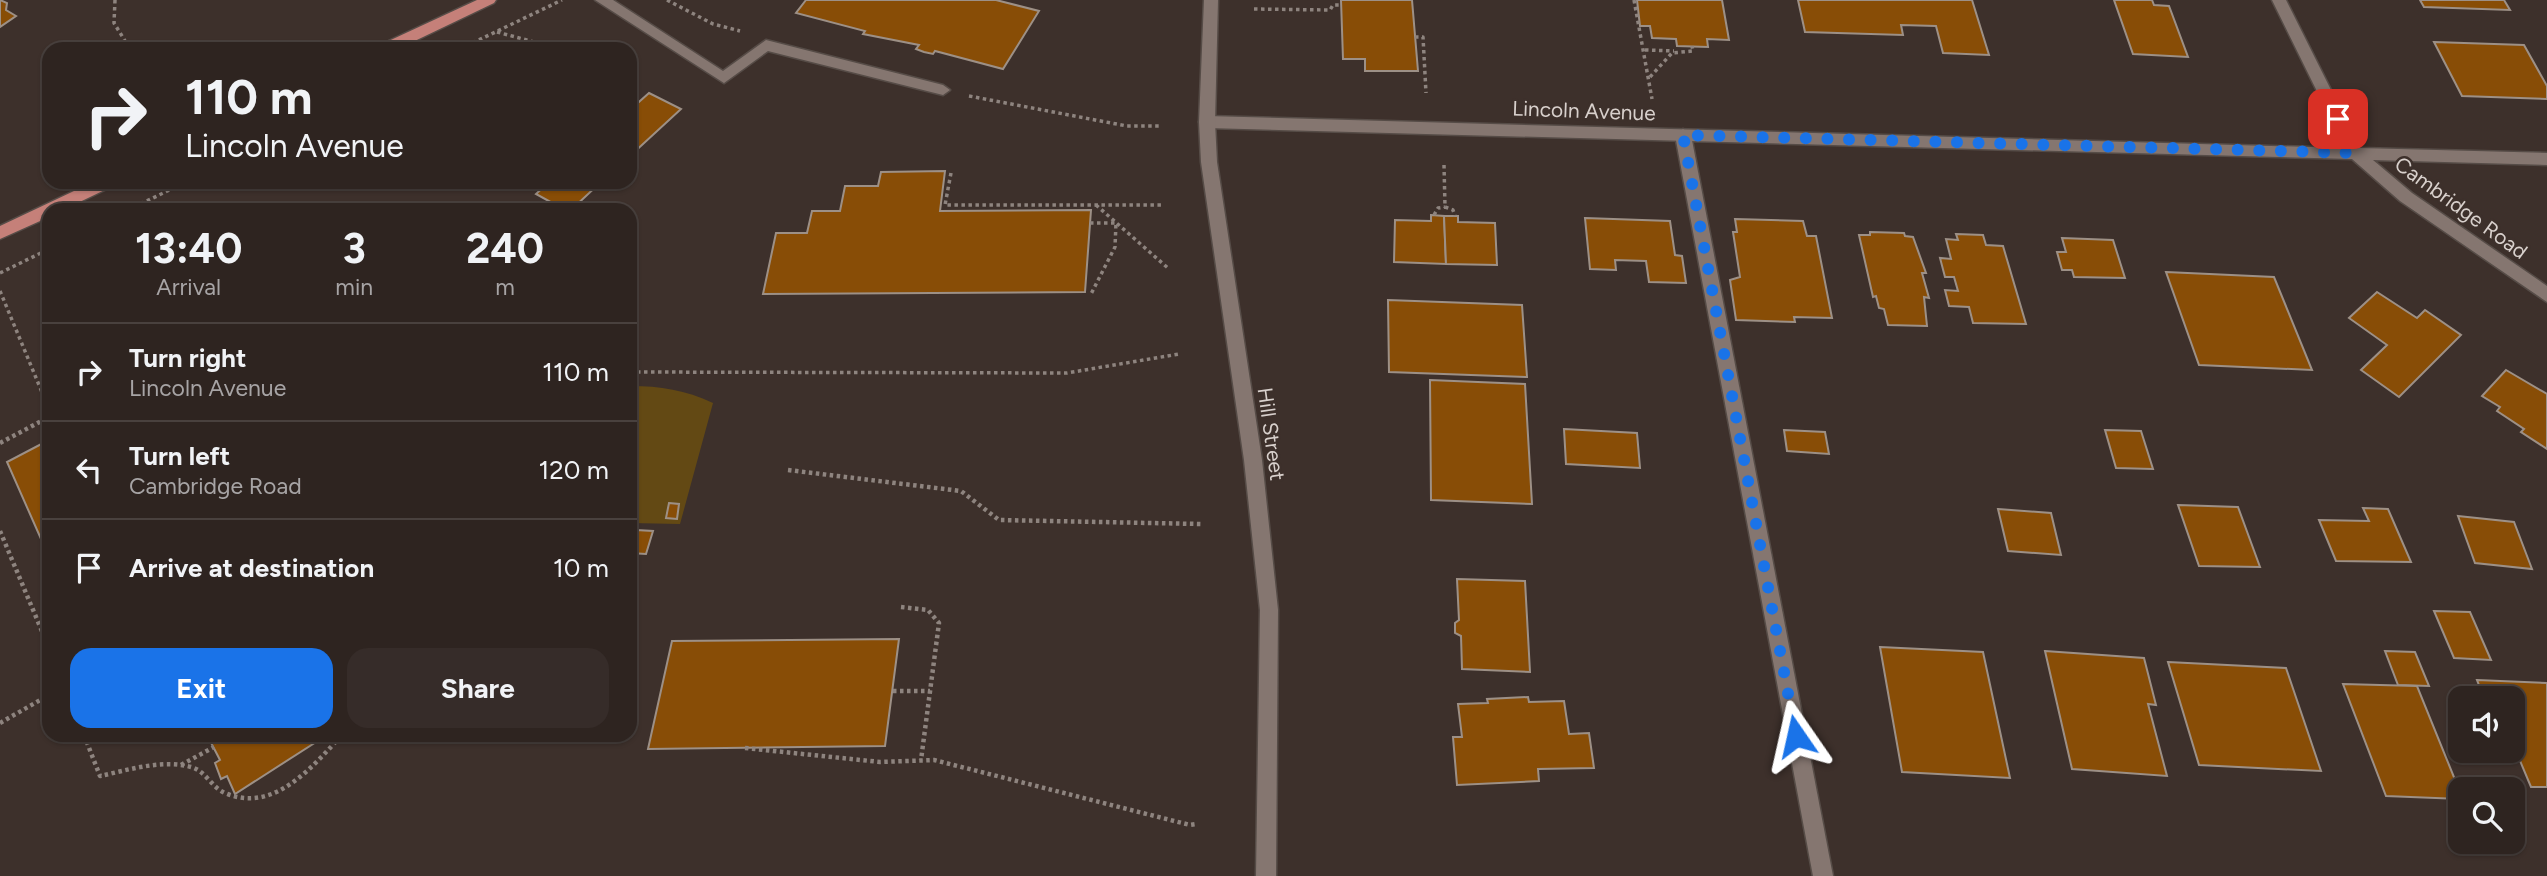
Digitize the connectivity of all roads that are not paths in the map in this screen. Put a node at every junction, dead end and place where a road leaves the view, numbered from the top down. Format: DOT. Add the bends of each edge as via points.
graph roads {
  1 [pos="489,0"];
  2 [pos="602,0"];
  3 [pos="1211,0"];
  4 [pos="2279,0"];
  5 [pos="400,42"];
  6 [pos="943,90"];
  7 [pos="1207,122"];
  8 [pos="1683,135"];
  9 [pos="2355,153"];
  10 [pos="2547,159"];
  11 [pos="92,189"];
  12 [pos="63,203"];
  13 [pos="42,213"];
  14 [pos="0,233"];
  15 [pos="2547,295"];
  16 [pos="1266,876"];
  17 [pos="1823,876"];
  1 -- 5 [label="main road"];
  2 -- 6 [label="street" via="724,78 766,45"];
  3 -- 7 [label="street, Hill Street"];
  4 -- 9 [label="street, Cambridge Road"];
  7 -- 8 [label="street, Lincoln Avenue"];
  7 -- 16 [label="street, Hill Street" via="1269,610"];
  8 -- 9 [label="street, Lincoln Avenue"];
  8 -- 17 [label="street"];
  9 -- 10 [label="street, Lincoln Avenue"];
  9 -- 15 [label="street, Cambridge Road" via="2406,197"];
  11 -- 12 [label="main road"];
  13 -- 14 [label="main road"];
}
